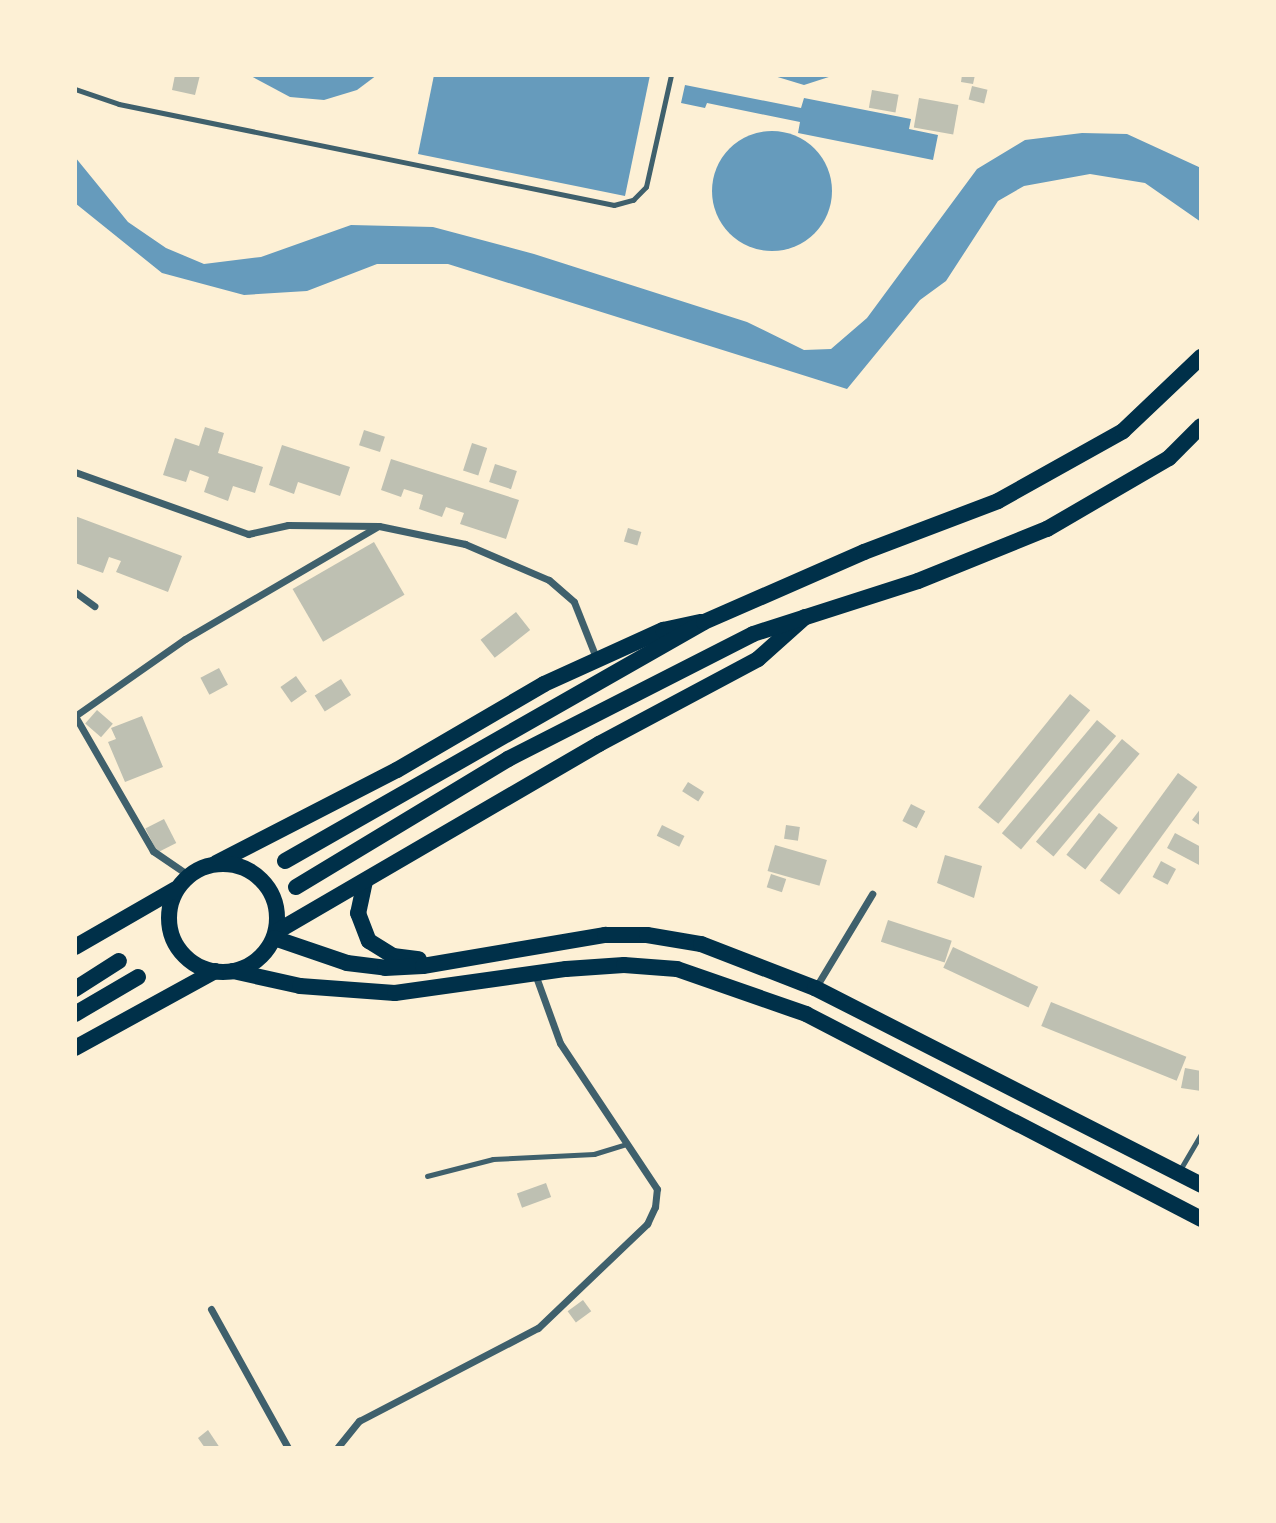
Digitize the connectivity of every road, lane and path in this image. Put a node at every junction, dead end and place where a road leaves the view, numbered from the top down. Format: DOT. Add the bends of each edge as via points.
graph roads {
  1 [pos="671,75"];
  2 [pos="75,89"];
  3 [pos="1201,357"];
  4 [pos="1201,426"];
  5 [pos="75,472"];
  6 [pos="379,526"];
  7 [pos="75,592"];
  8 [pos="94,606"];
  9 [pos="807,615"];
  10 [pos="704,622"];
  11 [pos="597,660"];
  12 [pos="75,716"];
  13 [pos="285,861"];
  14 [pos="216,863"];
  15 [pos="188,875"];
  16 [pos="365,881"];
  17 [pos="296,887"];
  18 [pos="176,889"];
  19 [pos="872,894"];
  20 [pos="275,935"];
  21 [pos="75,947"];
  22 [pos="119,961"];
  23 [pos="439,963"];
  24 [pos="215,971"];
  25 [pos="233,971"];
  26 [pos="535,974"];
  27 [pos="138,977"];
  28 [pos="815,988"];
  29 [pos="75,989"];
  30 [pos="75,1014"];
  31 [pos="75,1048"];
  32 [pos="1201,1134"];
  33 [pos="628,1143"];
  34 [pos="1178,1174"];
  35 [pos="427,1176"];
  36 [pos="1201,1185"];
  37 [pos="1201,1219"];
  38 [pos="211,1309"];
  39 [pos="288,1448"];
  40 [pos="337,1448"];
  1 -- 2 [label="lane" via="646,187 633,200 614,205 119,104"];
  3 -- 10 [label="main road" via="1123,432 998,502 864,552"];
  4 -- 9 [label="main road" via="1169,458 1047,529 918,581"];
  5 -- 6 [label="street" via="248,534 288,526"];
  6 -- 11 [label="street" via="465,544 549,580 574,602"];
  6 -- 12 [label="street" via="185,639"];
  7 -- 8 [label="street"];
  9 -- 16 [label="main road" via="758,659 599,744"];
  9 -- 17 [label="main road" via="753,634 508,759"];
  10 -- 11 [label="main road" via="663,630"];
  10 -- 13 [label="main road"];
  11 -- 14 [label="main road" via="544,684 397,769"];
  12 -- 15 [label="street" via="153,851"];
  14 -- 15 [label="main road"];
  14 -- 20 [label="main road" via="251,871 264,882 276,905"];
  15 -- 18 [label="main road"];
  16 -- 20 [label="main road"];
  16 -- 23 [label="main road" via="358,913 369,941 393,956"];
  18 -- 21 [label="main road"];
  18 -- 24 [label="main road" via="169,915 173,941 183,956"];
  19 -- 28 [label="street"];
  20 -- 23 [label="main road" via="366,966 404,968"];
  20 -- 25 [label="main road" via="250,965"];
  22 -- 29 [label="main road"];
  23 -- 28 [label="main road" via="557,940 647,935 701,944"];
  24 -- 25 [label="main road"];
  24 -- 31 [label="main road"];
  25 -- 26 [label="main road" via="300,986 395,993"];
  26 -- 33 [label="street" via="560,1043"];
  26 -- 37 [label="main road" via="624,965 677,969 743,988 806,1014"];
  27 -- 30 [label="main road"];
  28 -- 34 [label="main road"];
  32 -- 34 [label="lane"];
  33 -- 35 [label="lane" via="594,1154 493,1159"];
  33 -- 40 [label="street" via="657,1189 647,1224 538,1328 359,1421"];
  34 -- 36 [label="main road"];
  38 -- 39 [label="street"];
}
